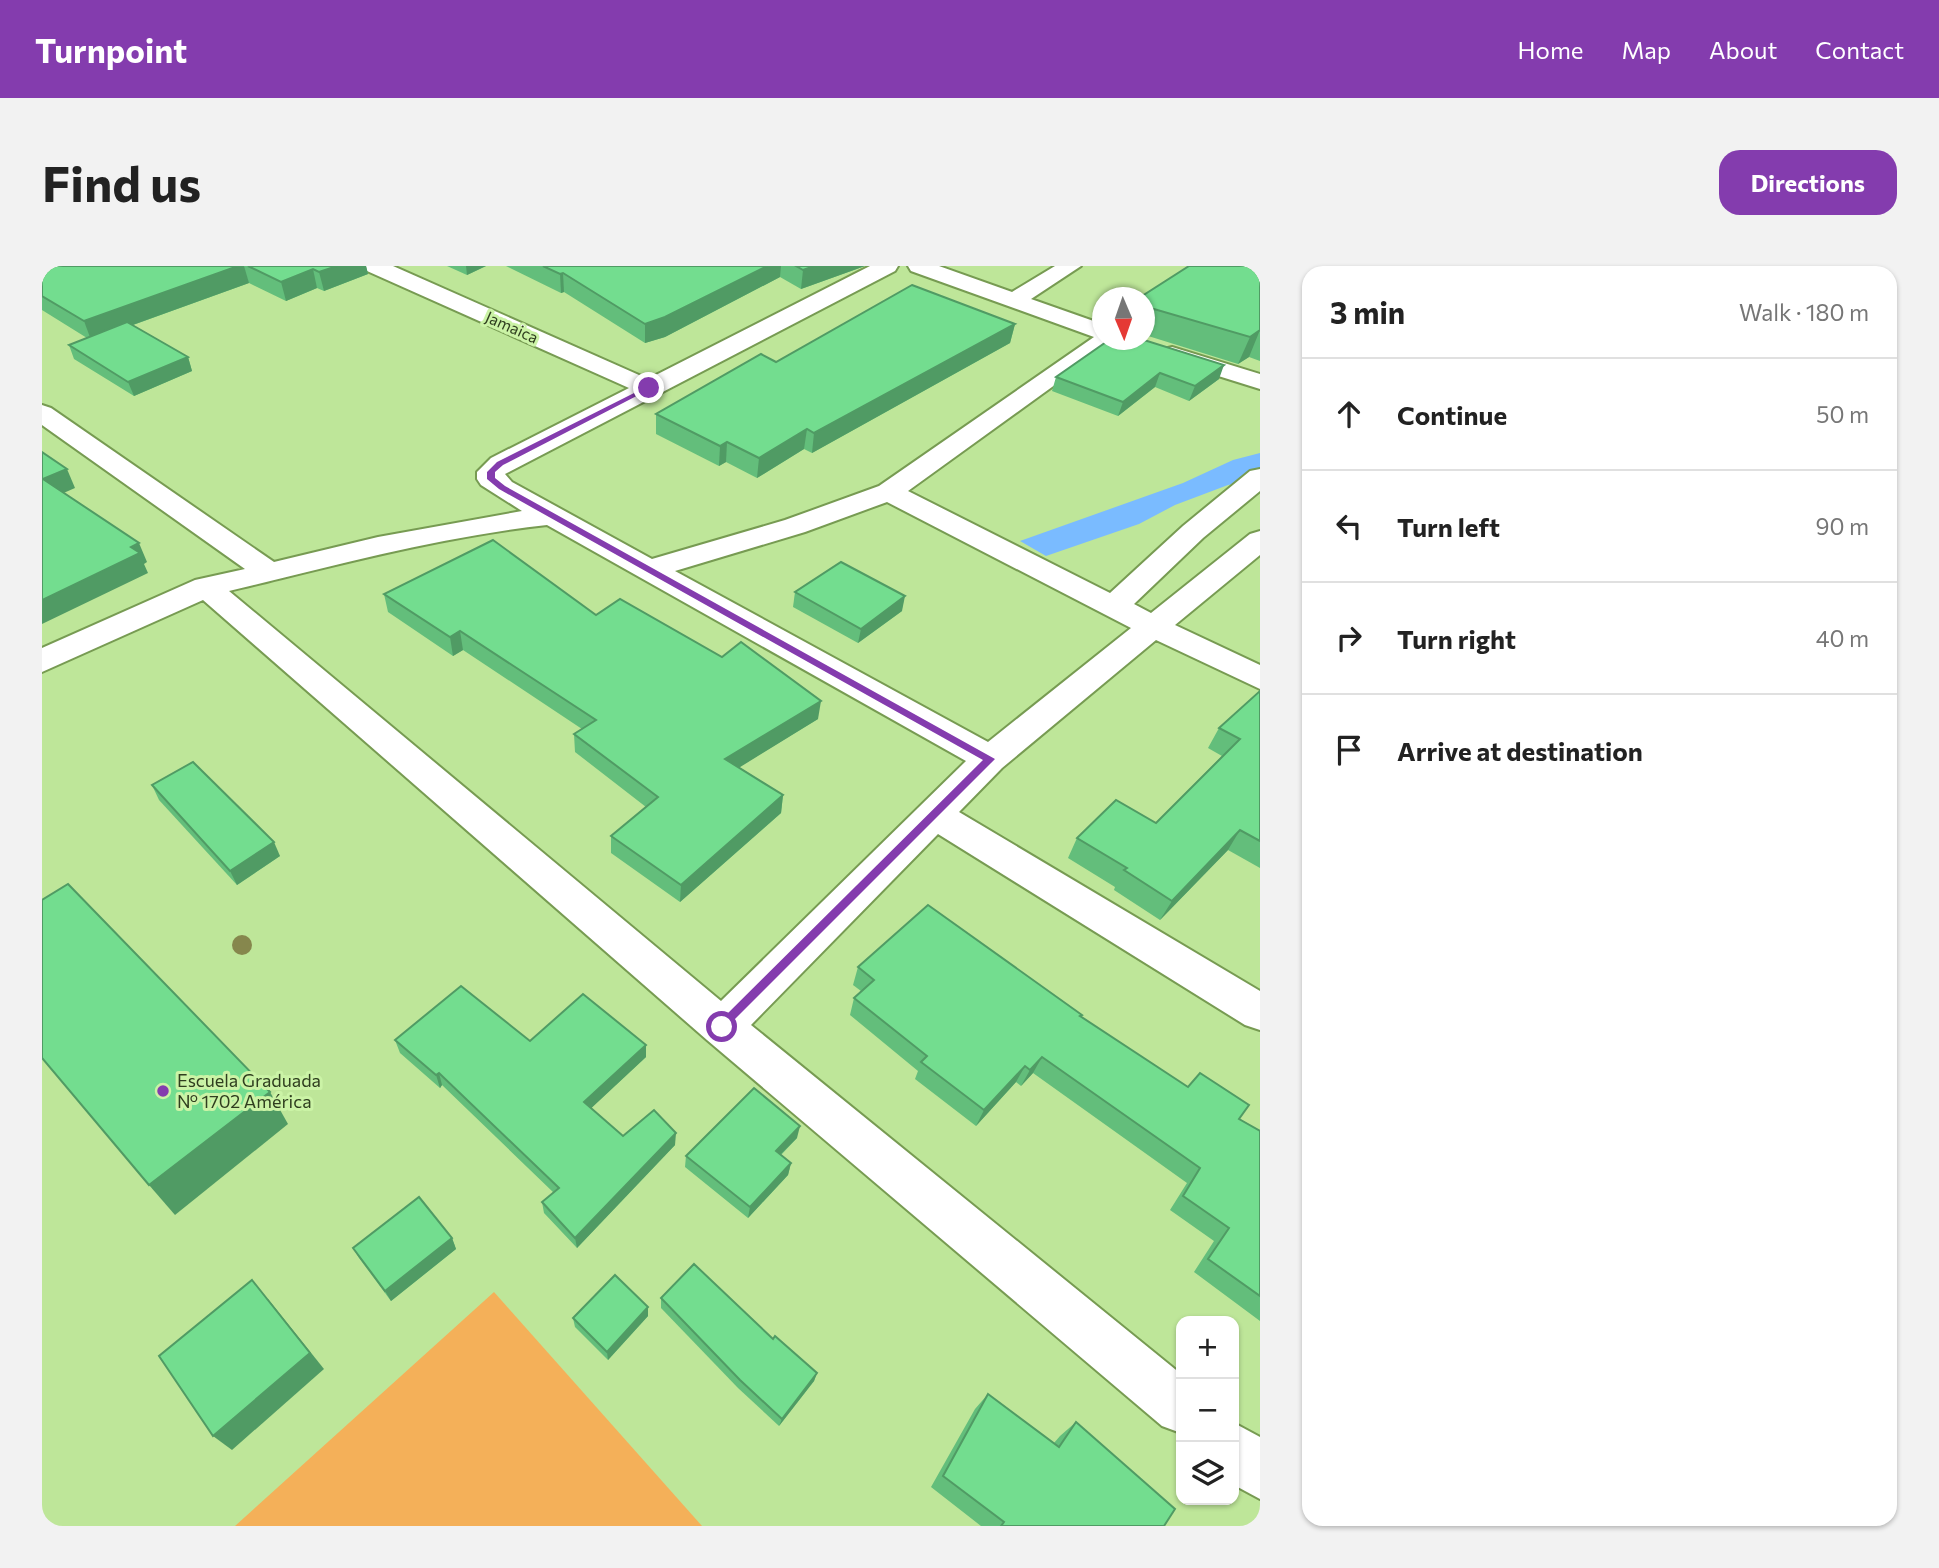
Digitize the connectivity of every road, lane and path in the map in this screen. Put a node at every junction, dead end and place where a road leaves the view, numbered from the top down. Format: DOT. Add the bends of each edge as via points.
graph roads {
  1 [pos="374,266"];
  2 [pos="887,266"];
  3 [pos="919,266"];
  4 [pos="1070,266"];
  5 [pos="1014,300"];
  6 [pos="1092,328"];
  7 [pos="1092,349"];
  8 [pos="1155,349"];
  9 [pos="1260,382"];
  10 [pos="649,388"];
  11 [pos="42,413"];
  12 [pos="1260,477"];
  13 [pos="889,492"];
  14 [pos="550,516"];
  15 [pos="1260,540"];
  16 [pos="647,570"];
  17 [pos="271,573"];
  18 [pos="206,587"];
  19 [pos="1114,607"];
  20 [pos="1154,628"];
  21 [pos="42,661"];
  22 [pos="1260,678"];
  23 [pos="990,759"];
  24 [pos="934,814"];
  25 [pos="1260,1012"];
  26 [pos="722,1027"];
  27 [pos="1176,1403"];
  28 [pos="1239,1454"];
  29 [pos="1260,1472"];
  1 -- 10 [label="street, Jamaica"];
  2 -- 10 [label="street"];
  3 -- 5 [label="street"];
  4 -- 5 [label="street"];
  5 -- 6 [label="street"];
  7 -- 13 [label="street"];
  8 -- 9 [label="street"];
  10 -- 14 [label="street" via="491,472 491,479 502,488"];
  11 -- 17 [label="street"];
  12 -- 19 [label="street"];
  13 -- 16 [label="street"];
  13 -- 19 [label="street"];
  14 -- 16 [label="street"];
  14 -- 17 [label="street" via="504,521"];
  15 -- 20 [label="street"];
  16 -- 23 [label="street"];
  17 -- 18 [label="street"];
  18 -- 21 [label="street"];
  18 -- 26 [label="street"];
  19 -- 20 [label="street"];
  20 -- 22 [label="street"];
  20 -- 23 [label="street"];
  23 -- 24 [label="street"];
  24 -- 25 [label="street"];
  24 -- 26 [label="street"];
  26 -- 27 [label="street"];
  28 -- 29 [label="street"];
}
